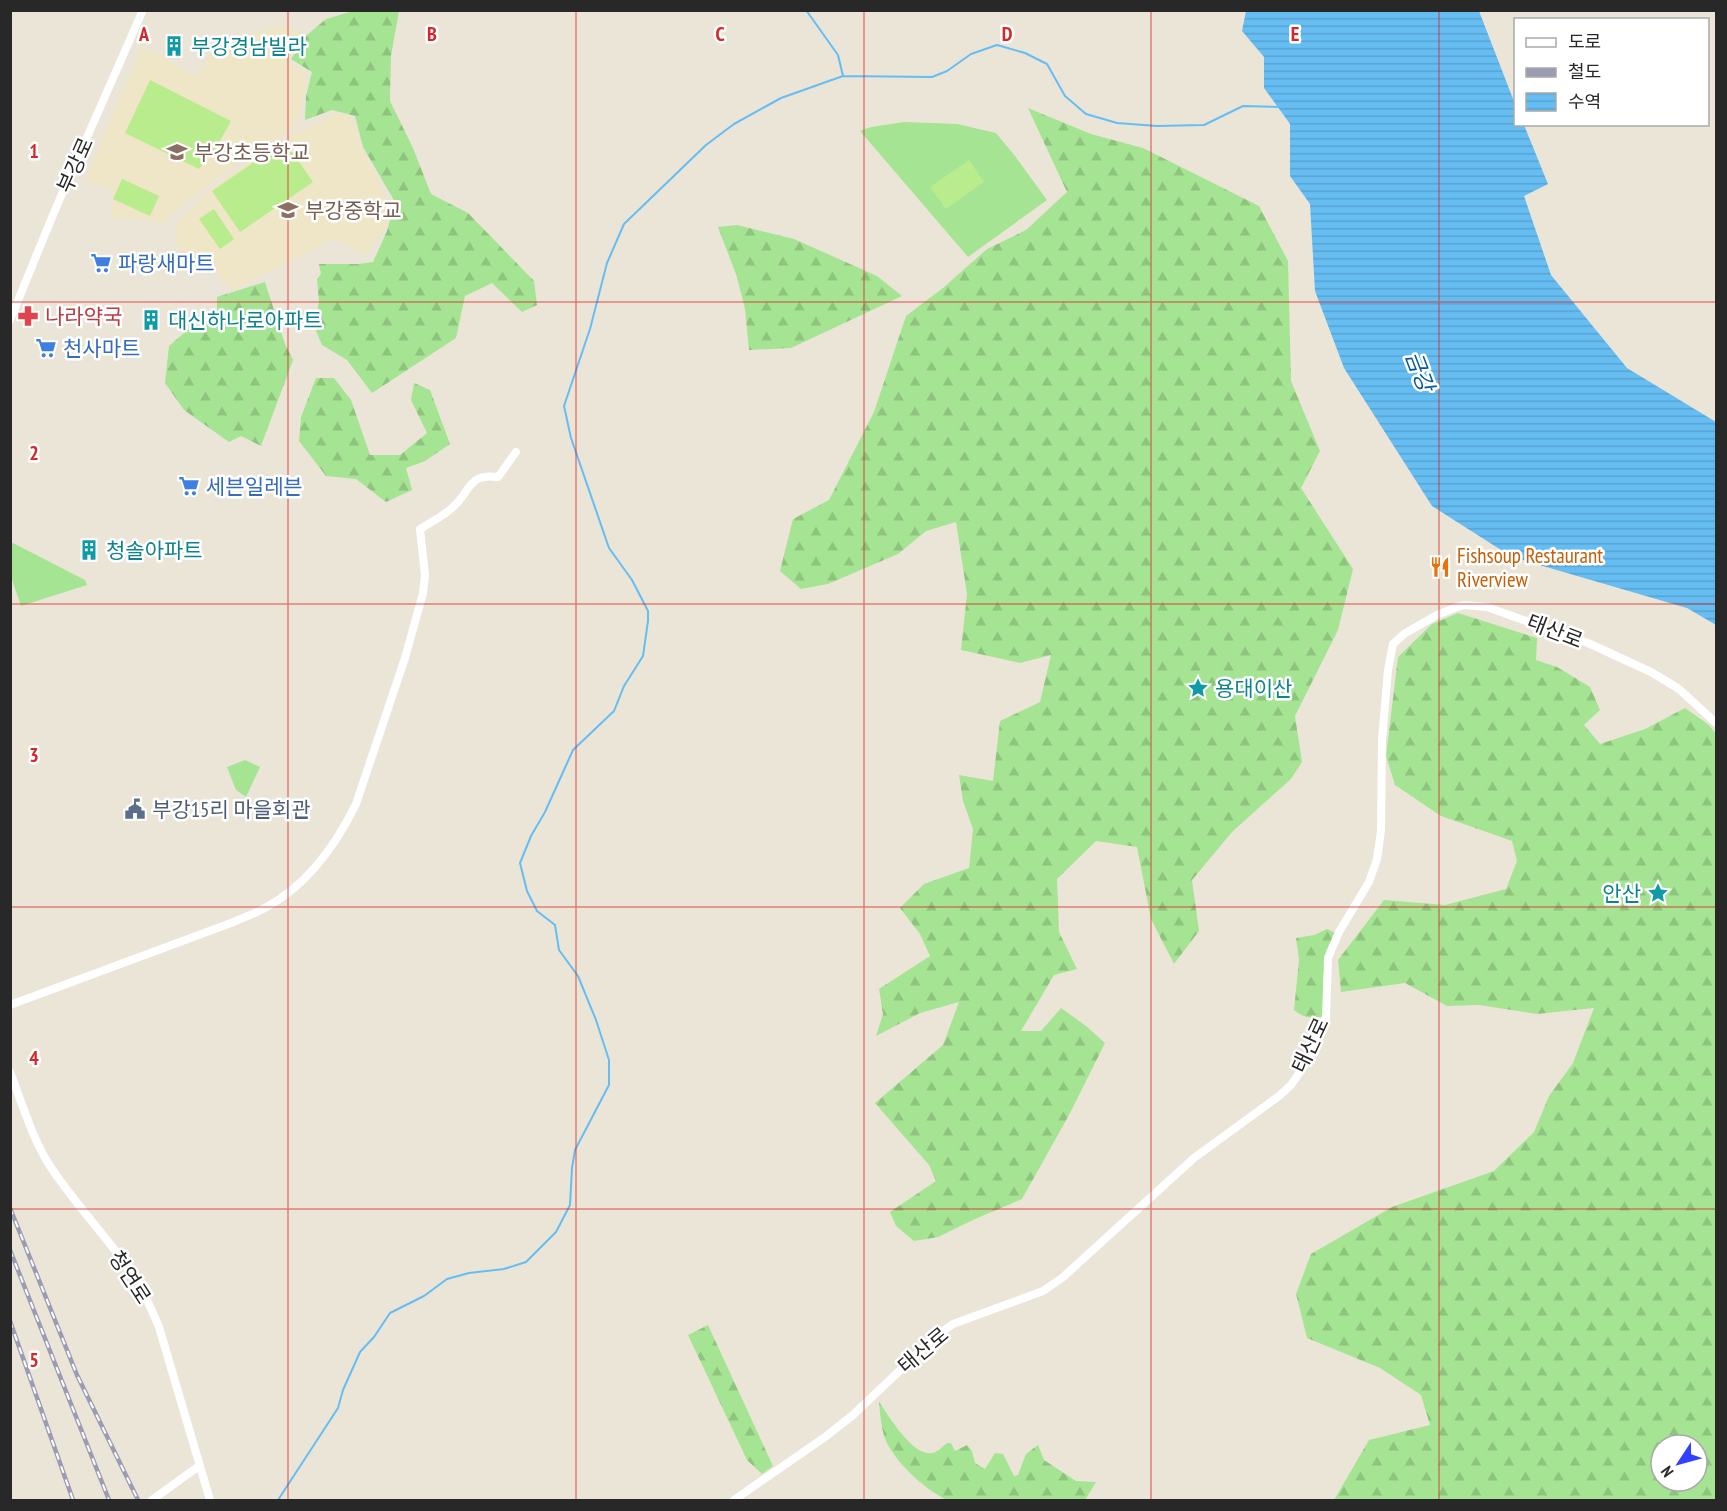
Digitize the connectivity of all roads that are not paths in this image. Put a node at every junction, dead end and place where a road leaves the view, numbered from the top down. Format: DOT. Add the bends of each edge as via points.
graph roads {
  1 [pos="143,10"];
  2 [pos="10,321"];
  3 [pos="516,452"];
  4 [pos="1716,723"];
  5 [pos="10,1005"];
  6 [pos="10,1072"];
  7 [pos="200,1469"];
  8 [pos="152,1500"];
  9 [pos="210,1500"];
  10 [pos="734,1500"];
  1 -- 2 [label="street, 부강로"];
  3 -- 5 [label="street" via="498,477 484,475 472,481 450,510 420,529 423,593 402,667 356,804 346,825 311,872 266,907 231,923"];
  4 -- 10 [label="street, 태산로" via="1680,689 1652,672 1583,641 1487,607 1457,607 1404,634 1393,644 1388,670 1377,859 1369,882 1328,958 1326,1018 1304,1066 1290,1085 1194,1158 1062,1278 1043,1291 953,1323 921,1348 853,1415"];
  6 -- 7 [label="street, 청연로" via="49,1164 133,1274 149,1303"];
  7 -- 8 [label="street"];
  7 -- 9 [label="street, 청연로"];
}
